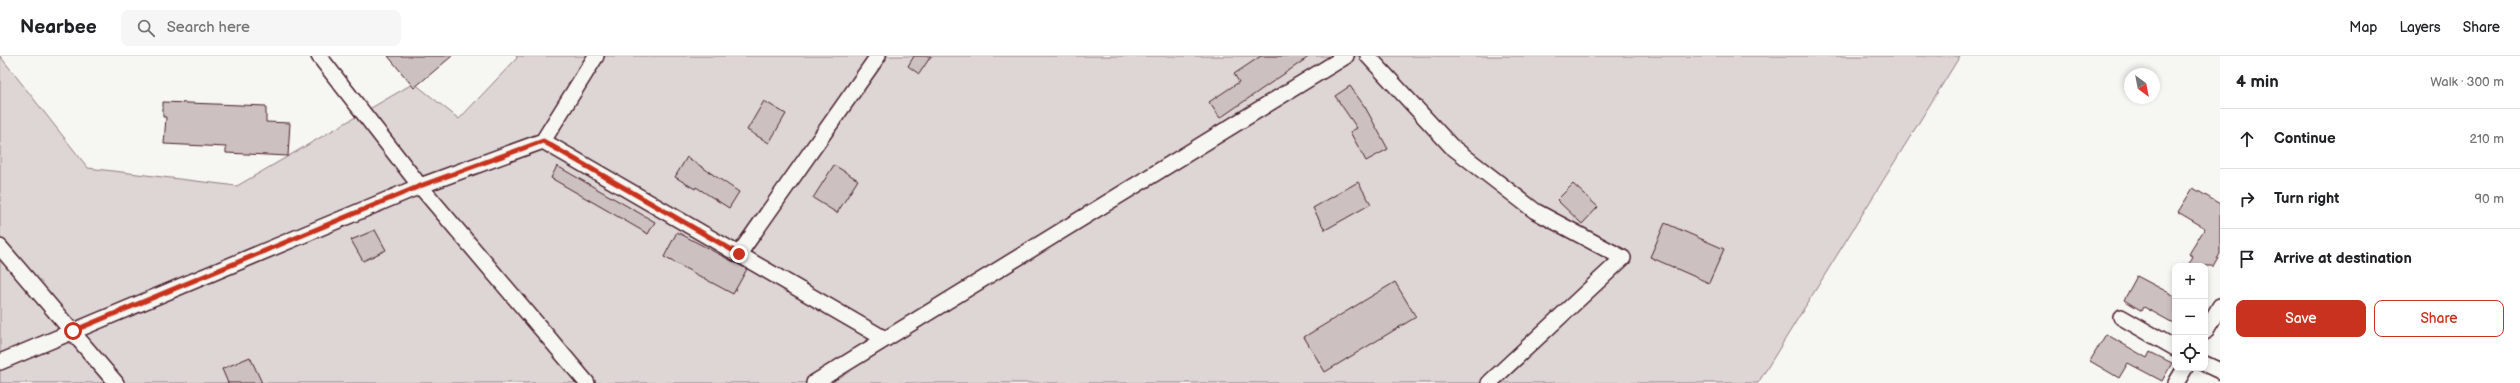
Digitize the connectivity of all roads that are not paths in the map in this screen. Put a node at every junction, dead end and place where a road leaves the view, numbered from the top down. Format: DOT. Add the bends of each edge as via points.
graph roads {
  1 [pos="320,56"];
  2 [pos="596,56"];
  3 [pos="878,56"];
  4 [pos="1346,56"];
  5 [pos="1368,56"];
  6 [pos="543,141"];
  7 [pos="420,186"];
  8 [pos="0,247"];
  9 [pos="739,254"];
  10 [pos="2220,306"];
  11 [pos="2121,317"];
  12 [pos="2208,327"];
  13 [pos="73,331"];
  14 [pos="885,339"];
  15 [pos="2172,346"];
  16 [pos="0,362"];
  17 [pos="2208,365"];
  18 [pos="2183,371"];
  19 [pos="2220,371"];
  20 [pos="116,383"];
  21 [pos="587,383"];
  22 [pos="814,383"];
  23 [pos="1489,383"];
  24 [pos="2176,383"];
  1 -- 7 [label="street"];
  2 -- 6 [label="street"];
  3 -- 9 [label="street"];
  4 -- 14 [label="street"];
  5 -- 23 [label="street" via="1451,146 1534,211 1623,258"];
  6 -- 7 [label="street"];
  6 -- 9 [label="street"];
  7 -- 13 [label="street"];
  7 -- 21 [label="street"];
  8 -- 13 [label="street"];
  9 -- 14 [label="street"];
  10 -- 12 [label="street"];
  11 -- 15 [label="street"];
  13 -- 16 [label="street"];
  13 -- 20 [label="street"];
  14 -- 22 [label="street"];
  17 -- 19 [label="street"];
  18 -- 24 [label="street"];
}
